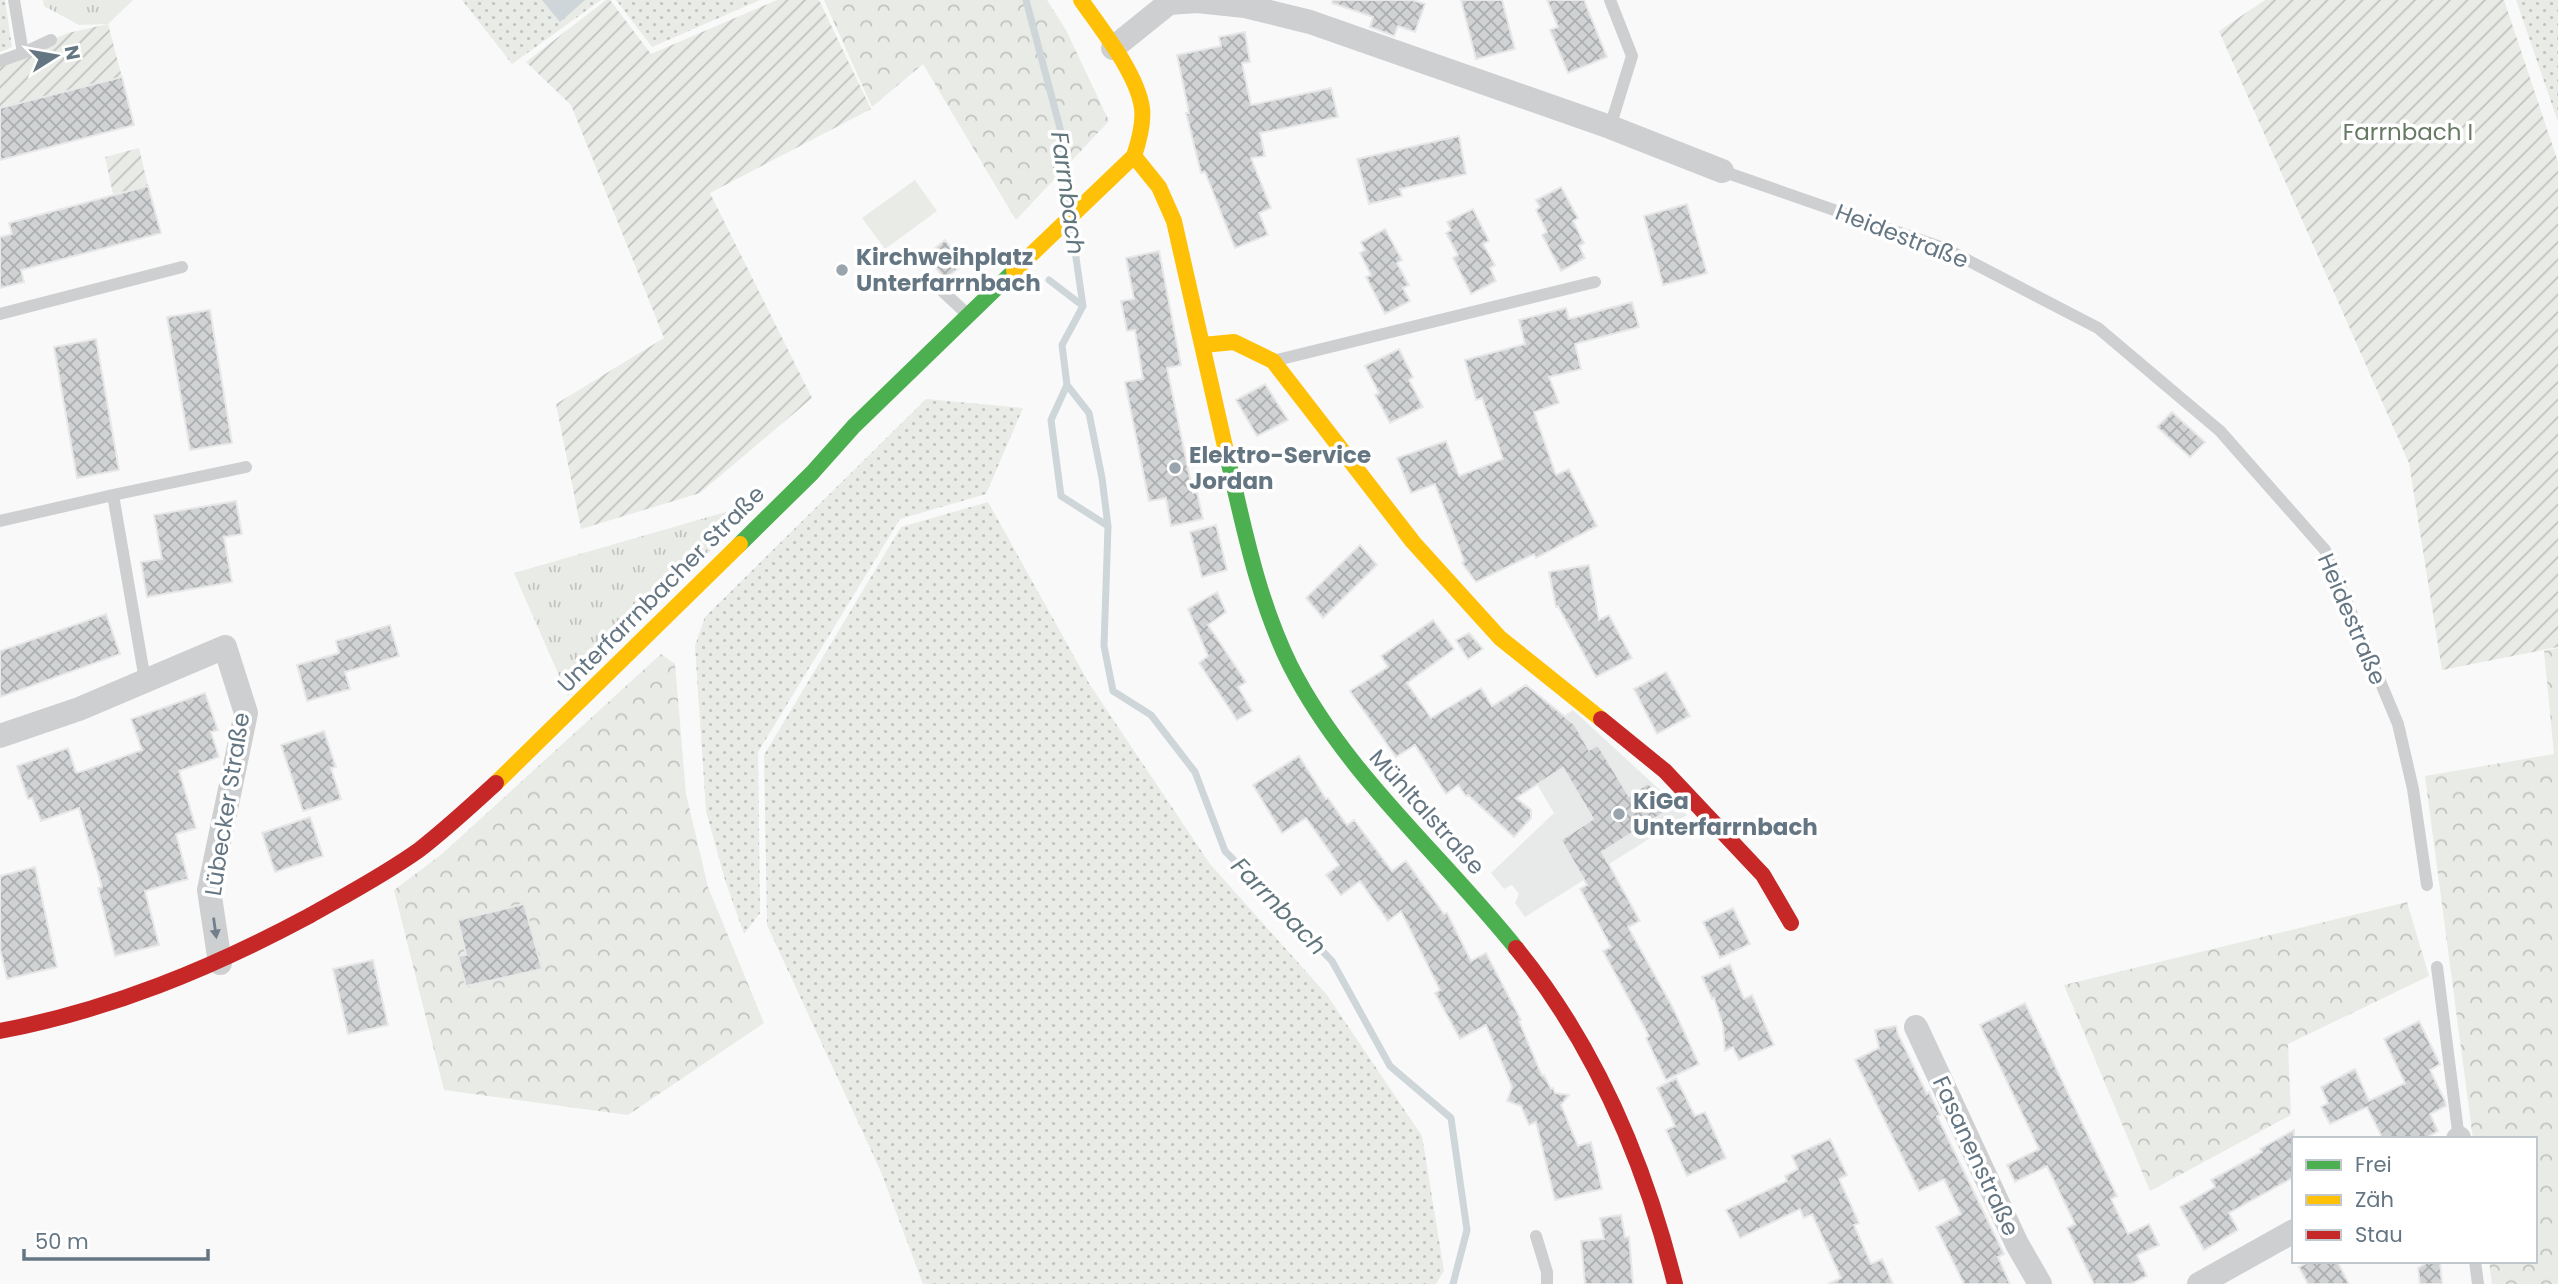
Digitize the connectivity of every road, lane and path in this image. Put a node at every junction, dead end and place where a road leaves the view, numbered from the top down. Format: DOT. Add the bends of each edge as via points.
graph roads {
  1 [pos="14,0"];
  2 [pos="1080,0"];
  3 [pos="1610,0"];
  4 [pos="1168,1"];
  5 [pos="51,40"];
  6 [pos="1113,48"];
  7 [pos="23,53"];
  8 [pos="0,61"];
  9 [pos="1610,127"];
  10 [pos="1135,156"];
  11 [pos="1722,171"];
  12 [pos="182,267"];
  13 [pos="1595,282"];
  14 [pos="935,284"];
  15 [pos="0,314"];
  16 [pos="970,317"];
  17 [pos="1203,345"];
  18 [pos="1273,361"];
  19 [pos="246,467"];
  20 [pos="113,495"];
  21 [pos="0,520"];
  22 [pos="145,680"];
  23 [pos="0,736"];
  24 [pos="2427,885"];
  25 [pos="1791,923"];
  26 [pos="220,963"];
  27 [pos="2437,967"];
  28 [pos="1916,1027"];
  29 [pos="0,1031"];
  30 [pos="2458,1137"];
  31 [pos="2292,1232"];
  32 [pos="1536,1236"];
  33 [pos="2475,1263"];
  34 [pos="1547,1284"];
  35 [pos="1675,1284"];
  36 [pos="2040,1284"];
  37 [pos="2199,1284"];
  38 [pos="2478,1284"];
  1 -- 7 [label="lane"];
  2 -- 6 [label="street"];
  3 -- 9 [label="lane" via="1632,57"];
  4 -- 6 [label="street, Heidestraße"];
  4 -- 9 [label="street, Heidestraße" via="1245,6 1310,22"];
  5 -- 7 [label="lane"];
  6 -- 10 [label="street" via="1142,104 1142,131"];
  7 -- 8 [label="lane"];
  9 -- 11 [label="street, Heidestraße"];
  10 -- 16 [label="street, Unterfarrnbacher Straße"];
  10 -- 17 [label="street, Mühltalstraße" via="1159,187 1174,221"];
  11 -- 24 [label="lane, Heidestraße" via="1946,248 2098,328 2220,431 2325,550 2398,724"];
  12 -- 15 [label="lane"];
  13 -- 18 [label="lane"];
  14 -- 16 [label="lane"];
  16 -- 26 [label="street, Unterfarrnbacher Straße" via="534,747 431,840 382,875"];
  17 -- 18 [label="street" via="1234,342"];
  17 -- 35 [label="street, Mühltalstraße" via="1259,588 1287,660 1351,761 1496,922 1555,1003 1630,1146 1651,1198"];
  18 -- 25 [label="street" via="1413,542 1500,638 1665,771 1763,875"];
  19 -- 20 [label="lane"];
  20 -- 21 [label="lane"];
  20 -- 22 [label="lane"];
  22 -- 23 [label="street"];
  22 -- 26 [label="street, Lübecker Straße, one-way" via="225,648 247,713 209,890"];
  26 -- 29 [label="street, Unterfarrnbacher Straße" via="135,998 48,1023"];
  27 -- 30 [label="lane"];
  28 -- 36 [label="street, Fasanenstraße"];
  31 -- 37 [label="street"];
  32 -- 34 [label="lane"];
  33 -- 38 [label="lane"];
}
